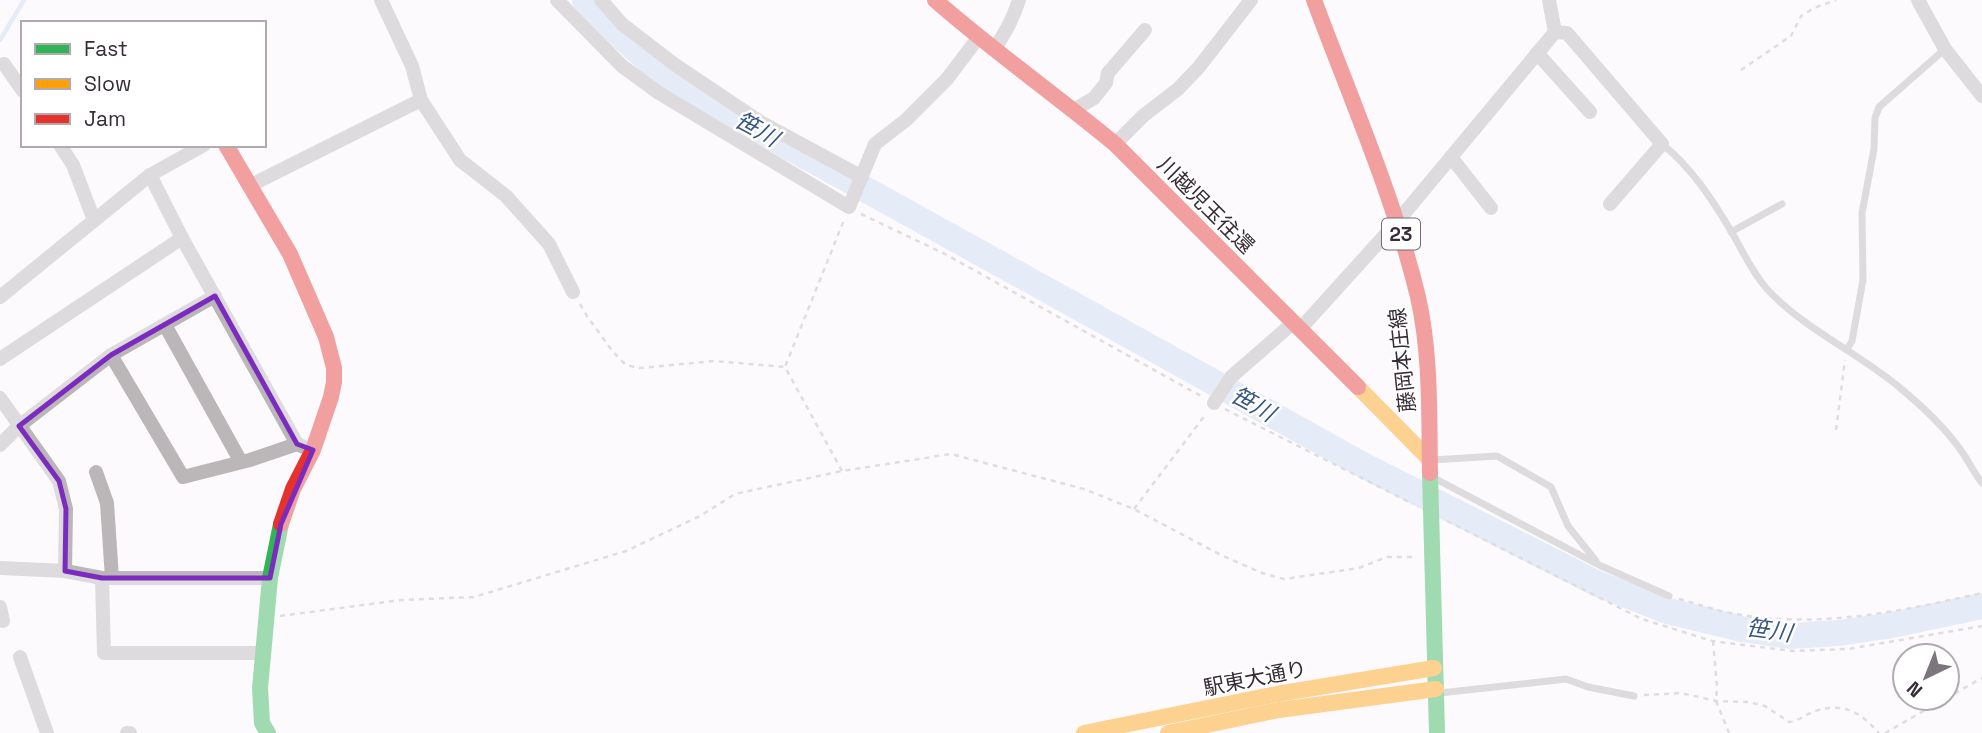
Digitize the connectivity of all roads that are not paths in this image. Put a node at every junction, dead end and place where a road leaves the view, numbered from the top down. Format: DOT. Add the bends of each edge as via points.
graph roads {
  1 [pos="381,0"];
  2 [pos="557,0"];
  3 [pos="601,0"];
  4 [pos="935,0"];
  5 [pos="1019,0"];
  6 [pos="1251,0"];
  7 [pos="1314,0"];
  8 [pos="1549,0"];
  9 [pos="1917,0"];
  10 [pos="1145,30"];
  11 [pos="1555,32"];
  12 [pos="978,38"];
  13 [pos="1945,48"];
  14 [pos="994,50"];
  15 [pos="1537,52"];
  16 [pos="4,64"];
  17 [pos="21,88"];
  18 [pos="1980,90"];
  19 [pos="421,100"];
  20 [pos="1074,110"];
  21 [pos="1590,111"];
  22 [pos="1115,144"];
  23 [pos="1662,144"];
  24 [pos="61,147"];
  25 [pos="200,147"];
  26 [pos="227,147"];
  27 [pos="1451,157"];
  28 [pos="150,175"];
  29 [pos="862,177"];
  30 [pos="251,185"];
  31 [pos="1610,204"];
  32 [pos="1782,204"];
  33 [pos="1491,208"];
  34 [pos="94,220"];
  35 [pos="1397,222"];
  36 [pos="1731,232"];
  37 [pos="182,238"];
  38 [pos="573,292"];
  39 [pos="215,296"];
  40 [pos="0,297"];
  41 [pos="165,325"];
  42 [pos="1297,325"];
  43 [pos="1847,349"];
  44 [pos="111,355"];
  45 [pos="0,359"];
  46 [pos="0,398"];
  47 [pos="1214,403"];
  48 [pos="19,426"];
  49 [pos="296,444"];
  50 [pos="0,445"];
  51 [pos="313,450"];
  52 [pos="241,462"];
  53 [pos="96,472"];
  54 [pos="1430,472"];
  55 [pos="1982,483"];
  56 [pos="1599,565"];
  57 [pos="0,568"];
  58 [pos="65,571"];
  59 [pos="107,578"];
  60 [pos="270,578"];
  61 [pos="1669,596"];
  62 [pos="262,653"];
  63 [pos="20,657"];
  64 [pos="1434,668"];
  65 [pos="1436,691"];
  66 [pos="1634,696"];
  67 [pos="260,730"];
  68 [pos="47,733"];
  69 [pos="1084,733"];
  70 [pos="1168,733"];
  71 [pos="1437,733"];
  1 -- 19 [label="street" via="412,66"];
  2 -- 29 [label="street" via="622,66 659,93 849,205"];
  3 -- 29 [label="street" via="622,24 685,72 762,123"];
  4 -- 12 [label="street, 川越児玉往還"];
  5 -- 14 [label="street"];
  6 -- 22 [label="street" via="1199,67"];
  7 -- 35 [label="street, 藤岡本庄線 / 23"];
  8 -- 11 [label="street"];
  9 -- 13 [label="street"];
  10 -- 20 [label="street" via="1108,73 1094,98"];
  11 -- 15 [label="street"];
  11 -- 23 [label="street" via="1567,33"];
  12 -- 14 [label="street, 川越児玉往還"];
  12 -- 29 [label="street" via="947,79 875,144"];
  13 -- 18 [label="street"];
  13 -- 43 [label="lane" via="1879,107 1875,118 1862,213 1863,281"];
  14 -- 20 [label="street, 川越児玉往還"];
  15 -- 21 [label="street"];
  15 -- 27 [label="street"];
  16 -- 17 [label="street"];
  19 -- 30 [label="street"];
  19 -- 38 [label="street" via="460,160 506,196 549,244"];
  20 -- 22 [label="street, 川越児玉往還"];
  22 -- 42 [label="street, 川越児玉往還"];
  23 -- 31 [label="street"];
  23 -- 36 [label="lane" via="1700,184"];
  24 -- 34 [label="street"];
  25 -- 28 [label="street"];
  26 -- 30 [label="street"];
  27 -- 33 [label="street"];
  27 -- 35 [label="street"];
  28 -- 34 [label="street"];
  28 -- 37 [label="street"];
  30 -- 51 [label="street" via="290,254 331,353 333,389"];
  32 -- 36 [label="lane"];
  34 -- 40 [label="street"];
  35 -- 42 [label="street"];
  35 -- 54 [label="street, 藤岡本庄線 / 23" via="1423,330"];
  36 -- 43 [label="lane" via="1768,290"];
  37 -- 39 [label="street"];
  37 -- 45 [label="street"];
  39 -- 41 [label="street"];
  39 -- 49 [label="street"];
  41 -- 44 [label="street"];
  41 -- 52 [label="street"];
  42 -- 47 [label="street" via="1231,377"];
  42 -- 54 [label="street, 川越児玉往還"];
  43 -- 55 [label="lane" via="1932,417 1963,452"];
  44 -- 48 [label="street"];
  44 -- 52 [label="street" via="183,477"];
  46 -- 48 [label="street"];
  48 -- 50 [label="street"];
  48 -- 58 [label="street" via="59,481 66,509"];
  49 -- 51 [label="street"];
  49 -- 52 [label="street"];
  51 -- 60 [label="street" via="285,512"];
  53 -- 59 [label="street" via="107,503"];
  54 -- 56 [label="lane"];
  54 -- 56 [label="lane" via="1497,456 1551,487 1568,526"];
  54 -- 64 [label="street, 藤岡本庄線 / 23"];
  56 -- 61 [label="lane"];
  57 -- 58 [label="street"];
  58 -- 59 [label="street"];
  59 -- 60 [label="street"];
  59 -- 62 [label="street" via="104,653"];
  60 -- 62 [label="street"];
  62 -- 67 [label="street"];
  63 -- 68 [label="street"];
  64 -- 65 [label="street, 藤岡本庄線 / 23"];
  64 -- 69 [label="street, 駅東大通り"];
  65 -- 66 [label="lane" via="1566,680"];
  65 -- 70 [label="street, 駅東大通り" via="1279,710"];
  65 -- 71 [label="street, 藤岡本庄線 / 23"];
}
